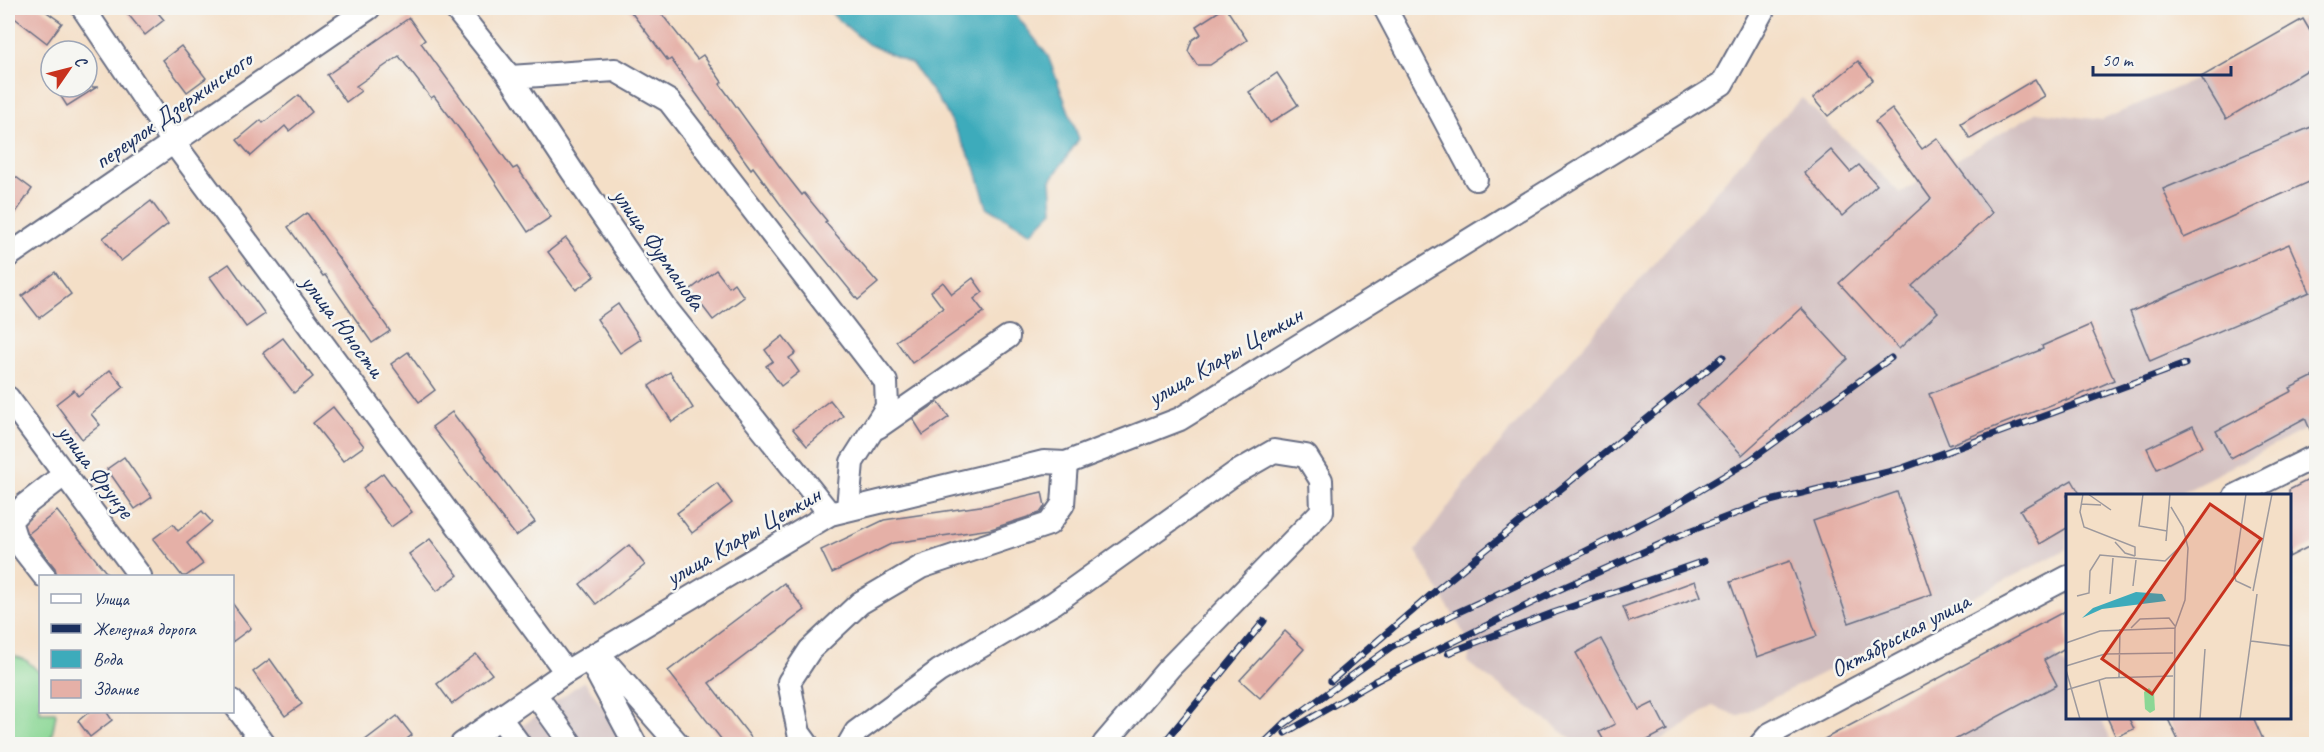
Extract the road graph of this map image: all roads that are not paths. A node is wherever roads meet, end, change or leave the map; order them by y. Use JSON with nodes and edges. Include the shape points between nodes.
{"nodes":[{"id":1,"x":83,"y":8,"type":"edge"},
{"id":2,"x":369,"y":8,"type":"edge"},
{"id":3,"x":455,"y":8,"type":"edge"},
{"id":4,"x":1385,"y":8,"type":"edge"},
{"id":5,"x":1744,"y":8,"type":"edge"},
{"id":6,"x":1763,"y":8,"type":"edge"},
{"id":7,"x":510,"y":77,"type":"junction"},
{"id":8,"x":174,"y":143,"type":"junction"},
{"id":9,"x":1476,"y":179,"type":"dead end"},
{"id":10,"x":8,"y":256,"type":"edge"},
{"id":11,"x":1008,"y":337,"type":"dead end"},
{"id":12,"x":8,"y":398,"type":"edge"},
{"id":13,"x":875,"y":429,"type":"junction"},
{"id":14,"x":2316,"y":456,"type":"edge"},
{"id":15,"x":1066,"y":463,"type":"junction"},
{"id":16,"x":65,"y":474,"type":"junction"},
{"id":17,"x":2237,"y":494,"type":"edge"},
{"id":18,"x":839,"y":511,"type":"junction"},
{"id":19,"x":43,"y":575,"type":"edge"},
{"id":20,"x":140,"y":575,"type":"edge"},
{"id":21,"x":2066,"y":578,"type":"edge"},
{"id":22,"x":593,"y":656,"type":"junction"},
{"id":23,"x":566,"y":672,"type":"junction"},
{"id":24,"x":535,"y":694,"type":"junction"},
{"id":25,"x":234,"y":704,"type":"edge"},
{"id":26,"x":500,"y":718,"type":"junction"},
{"id":27,"x":264,"y":744,"type":"edge"},
{"id":28,"x":462,"y":744,"type":"edge"},
{"id":29,"x":519,"y":744,"type":"edge"},
{"id":30,"x":571,"y":744,"type":"edge"},
{"id":31,"x":635,"y":744,"type":"edge"},
{"id":32,"x":678,"y":744,"type":"edge"},
{"id":33,"x":807,"y":744,"type":"edge"},
{"id":34,"x":849,"y":744,"type":"edge"},
{"id":35,"x":1104,"y":744,"type":"edge"},
{"id":36,"x":1761,"y":744,"type":"edge"}],
"edges":[{"from":1,"to":8,"type":"street","name":"улица Юности"},
{"from":2,"to":8,"type":"street","name":"переулок Дзержинского"},
{"from":3,"to":7,"type":"street","name":"улица Фурманова"},
{"from":4,"to":9,"type":"street"},
{"from":5,"to":6,"type":"street"},
{"from":6,"to":15,"type":"street","name":"улица Клары Цеткин","via":[[1722,84],[1180,419]]},
{"from":7,"to":13,"type":"street","via":[[615,70],[669,100],[886,382],[887,407]]},
{"from":7,"to":18,"type":"street","name":"улица Фурманова","via":[[665,307]]},
{"from":8,"to":10,"type":"street","name":"переулок Дзержинского"},
{"from":8,"to":23,"type":"street","name":"улица Юности"},
{"from":11,"to":13,"type":"street"},
{"from":12,"to":16,"type":"street","name":"улица Фрунзе"},
{"from":13,"to":18,"type":"street","via":[[852,462]]},
{"from":14,"to":17,"type":"street"},
{"from":15,"to":18,"type":"street","name":"улица Клары Цеткин","via":[[1044,462]]},
{"from":15,"to":33,"type":"street","via":[[1063,504],[1049,524],[921,567],[860,603],[810,650],[789,682],[800,733]]},
{"from":16,"to":19,"type":"street","via":[[10,521],[16,540]]},
{"from":16,"to":20,"type":"street","name":"улица Фрунзе"},
{"from":18,"to":22,"type":"street","name":"улица Клары Цеткин"},
{"from":21,"to":36,"type":"street","name":"Октябрьская улица","via":[[1770,734]]},
{"from":22,"to":23,"type":"street","name":"улица Клары Цеткин"},
{"from":22,"to":31,"type":"street"},
{"from":22,"to":32,"type":"street"},
{"from":23,"to":24,"type":"street","name":"улица Клары Цеткин"},
{"from":24,"to":26,"type":"street","name":"улица Клары Цеткин"},
{"from":24,"to":30,"type":"street"},
{"from":25,"to":27,"type":"street"},
{"from":26,"to":28,"type":"street","name":"улица Клары Цеткин"},
{"from":26,"to":29,"type":"street"},
{"from":34,"to":35,"type":"street","via":[[856,732],[939,671],[1054,603],[1234,474],[1274,451],[1306,456],[1321,480],[1322,511],[1170,667]]}]}
